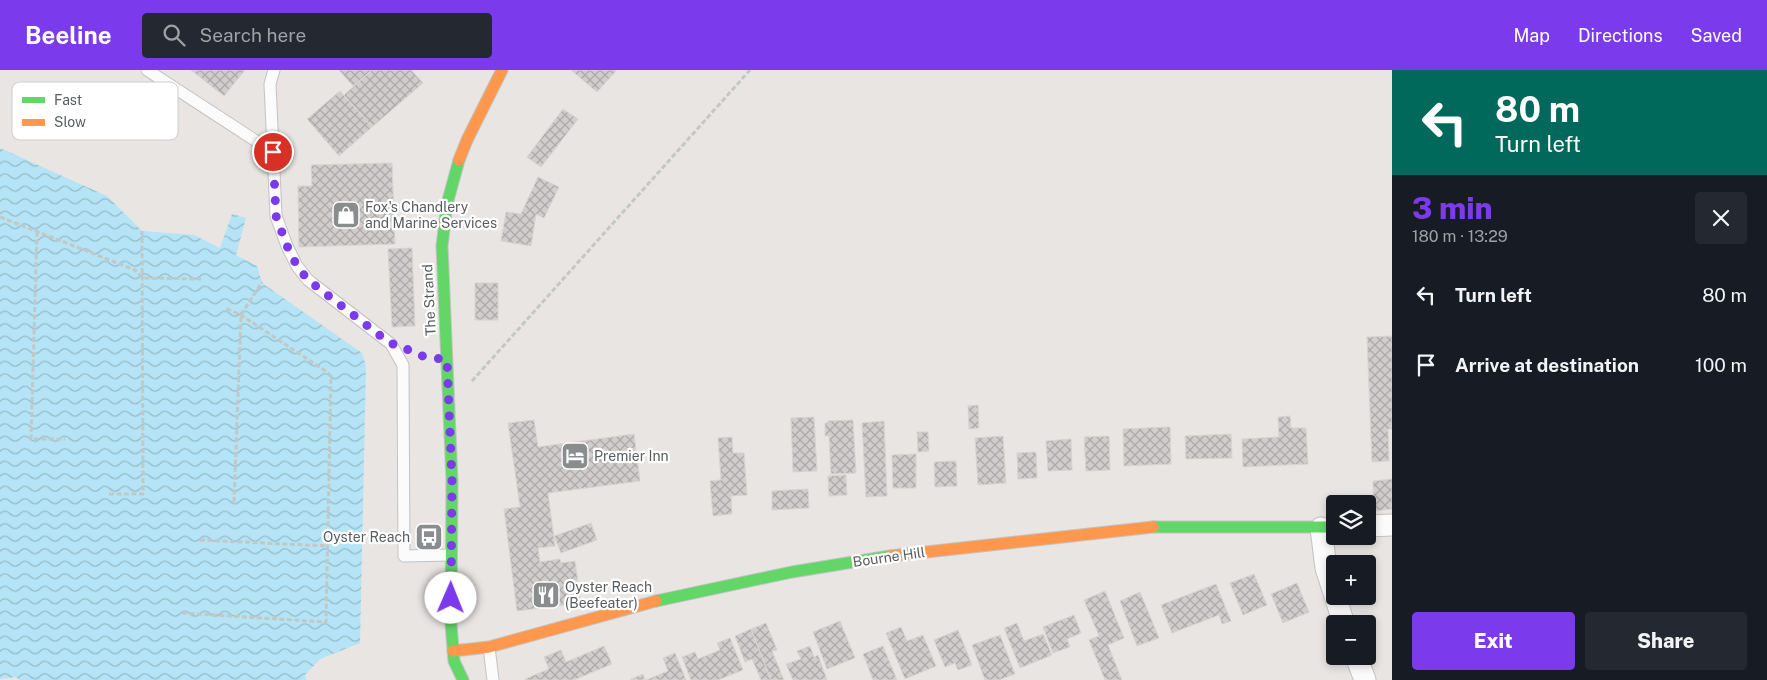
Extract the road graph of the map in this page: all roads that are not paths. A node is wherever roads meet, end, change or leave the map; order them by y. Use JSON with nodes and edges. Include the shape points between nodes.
{"nodes":[{"id":1,"x":147,"y":70,"type":"edge"},
{"id":2,"x":274,"y":70,"type":"edge"},
{"id":3,"x":502,"y":70,"type":"edge"},
{"id":4,"x":165,"y":82,"type":"edge"},
{"id":5,"x":178,"y":90,"type":"edge"},
{"id":6,"x":273,"y":152,"type":"junction"},
{"id":7,"x":1392,"y":525,"type":"edge"},
{"id":8,"x":1376,"y":526,"type":"edge"},
{"id":9,"x":1326,"y":527,"type":"edge"},
{"id":10,"x":452,"y":555,"type":"junction"},
{"id":11,"x":489,"y":647,"type":"junction"},
{"id":12,"x":453,"y":656,"type":"junction"},
{"id":13,"x":1359,"y":665,"type":"edge"},
{"id":14,"x":448,"y":674,"type":"dead end"},
{"id":15,"x":463,"y":680,"type":"edge"},
{"id":16,"x":493,"y":680,"type":"edge"},
{"id":17,"x":1365,"y":680,"type":"edge"}],
"edges":[{"from":1,"to":4,"type":"lane"},
{"from":2,"to":6,"type":"lane","via":[[270,84]]},
{"from":3,"to":10,"type":"street","name":"The Strand","via":[[467,140],[446,204],[442,246]]},
{"from":5,"to":6,"type":"lane"},
{"from":6,"to":10,"type":"lane","via":[[276,216],[297,266],[308,280],[391,344],[403,365],[404,556]]},
{"from":7,"to":8,"type":"street"},
{"from":9,"to":11,"type":"street","name":"Bourne Hill","via":[[1146,527],[879,557],[669,598]]},
{"from":10,"to":12,"type":"street","name":"The Strand"},
{"from":11,"to":12,"type":"street","name":"Bourne Hill"},
{"from":11,"to":16,"type":"lane"},
{"from":12,"to":14,"type":"street","name":"The Strand"},
{"from":12,"to":15,"type":"street","name":"The Strand"},
{"from":13,"to":17,"type":"street"}]}
